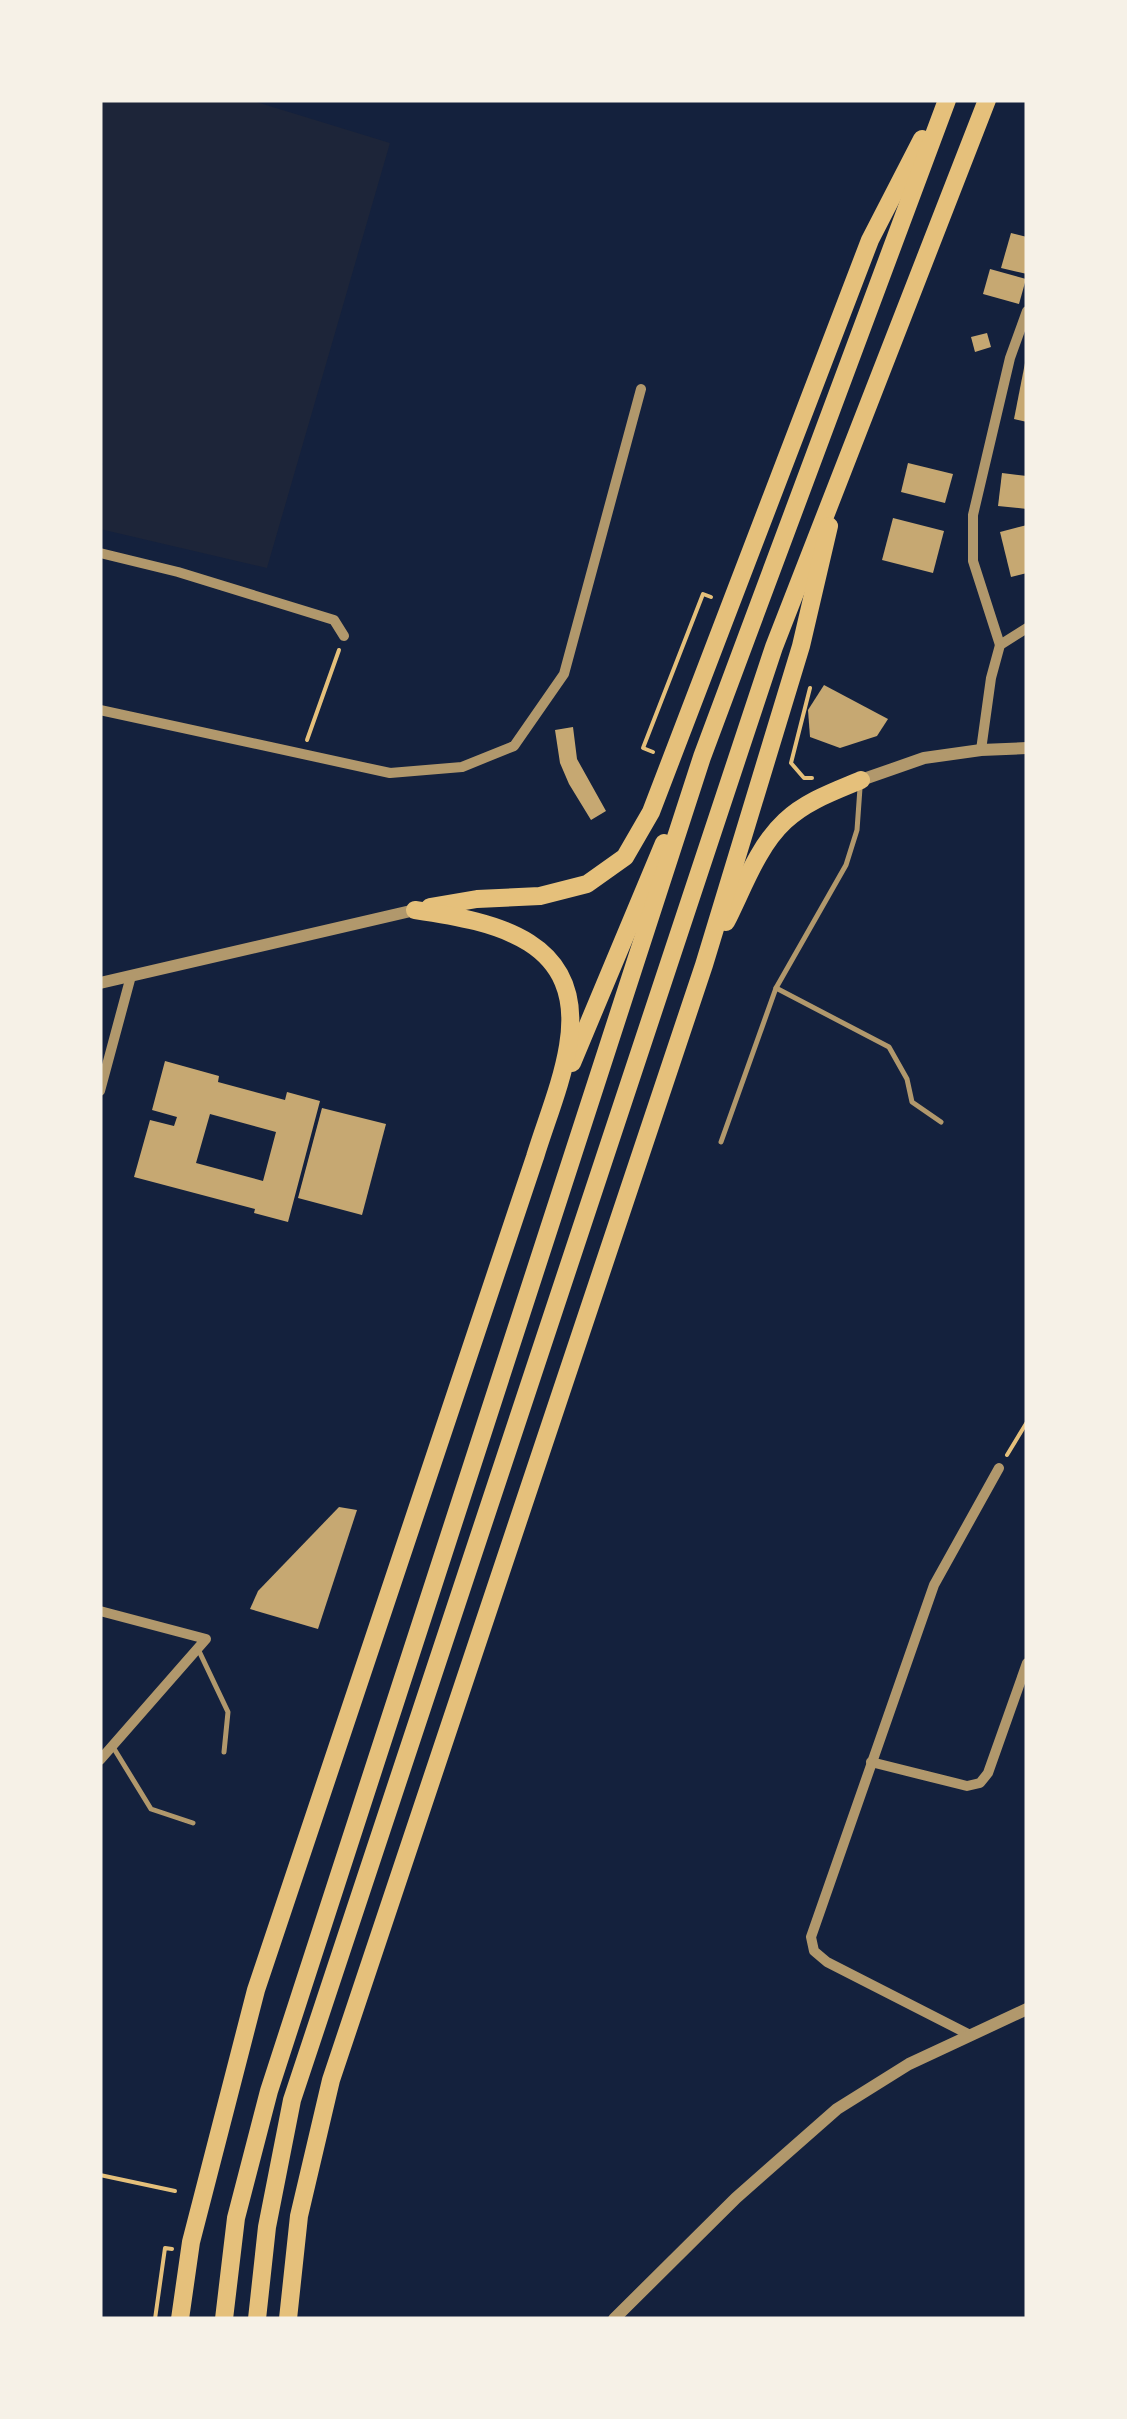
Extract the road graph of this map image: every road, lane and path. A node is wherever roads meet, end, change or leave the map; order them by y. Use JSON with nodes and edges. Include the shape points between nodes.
{"nodes":[{"id":1,"x":944,"y":100,"type":"edge"},
{"id":2,"x":987,"y":100,"type":"edge"},
{"id":3,"x":1027,"y":311,"type":"edge"},
{"id":4,"x":641,"y":390,"type":"dead end"},
{"id":5,"x":845,"y":458,"type":"junction"},
{"id":6,"x":100,"y":553,"type":"edge"},
{"id":7,"x":712,"y":598,"type":"dead end"},
{"id":8,"x":1027,"y":628,"type":"edge"},
{"id":9,"x":344,"y":636,"type":"joint"},
{"id":10,"x":1000,"y":646,"type":"junction"},
{"id":11,"x":814,"y":674,"type":"dead end"},
{"id":12,"x":100,"y":710,"type":"edge"},
{"id":13,"x":1027,"y":748,"type":"edge"},
{"id":14,"x":981,"y":750,"type":"junction"},
{"id":15,"x":654,"y":752,"type":"dead end"},
{"id":16,"x":302,"y":754,"type":"junction"},
{"id":17,"x":702,"y":757,"type":"junction"},
{"id":18,"x":814,"y":778,"type":"dead end"},
{"id":19,"x":860,"y":780,"type":"junction"},
{"id":20,"x":415,"y":910,"type":"junction"},
{"id":21,"x":704,"y":965,"type":"junction"},
{"id":22,"x":131,"y":976,"type":"junction"},
{"id":23,"x":100,"y":982,"type":"edge"},
{"id":24,"x":776,"y":988,"type":"junction"},
{"id":25,"x":100,"y":1090,"type":"edge"},
{"id":26,"x":941,"y":1122,"type":"dead end"},
{"id":27,"x":721,"y":1142,"type":"dead end"},
{"id":28,"x":535,"y":1157,"type":"junction"},
{"id":29,"x":1027,"y":1422,"type":"edge"},
{"id":30,"x":999,"y":1468,"type":"joint"},
{"id":31,"x":100,"y":1611,"type":"edge"},
{"id":32,"x":202,"y":1644,"type":"junction"},
{"id":33,"x":1027,"y":1663,"type":"edge"},
{"id":34,"x":112,"y":1746,"type":"junction"},
{"id":35,"x":224,"y":1752,"type":"dead end"},
{"id":36,"x":100,"y":1760,"type":"edge"},
{"id":37,"x":871,"y":1762,"type":"junction"},
{"id":38,"x":193,"y":1823,"type":"dead end"},
{"id":39,"x":1027,"y":2009,"type":"edge"},
{"id":40,"x":970,"y":2035,"type":"junction"},
{"id":41,"x":100,"y":2176,"type":"edge"},
{"id":42,"x":175,"y":2191,"type":"dead end"},
{"id":43,"x":165,"y":2248,"type":"dead end"},
{"id":44,"x":155,"y":2319,"type":"edge"},
{"id":45,"x":180,"y":2319,"type":"edge"},
{"id":46,"x":224,"y":2319,"type":"edge"},
{"id":47,"x":257,"y":2319,"type":"edge"},
{"id":48,"x":288,"y":2319,"type":"edge"},
{"id":49,"x":614,"y":2319,"type":"edge"}],
"edges":[{"from":1,"to":17,"type":"highway"},
{"from":1,"to":20,"type":"highway","via":[[870,240],[650,812],[625,857],[587,884],[540,896]]},
{"from":2,"to":5,"type":"highway"},
{"from":3,"to":10,"type":"street","via":[[973,514],[973,561]]},
{"from":4,"to":16,"type":"street","via":[[564,674],[514,746],[462,767],[390,773]]},
{"from":5,"to":21,"type":"highway","via":[[801,646]]},
{"from":5,"to":47,"type":"highway","via":[[774,646],[292,2100]]},
{"from":6,"to":9,"type":"street","via":[[334,620]]},
{"from":7,"to":15,"type":"path","via":[[702,594],[642,748]]},
{"from":8,"to":10,"type":"street"},
{"from":9,"to":16,"type":"path"},
{"from":10,"to":14,"type":"street"},
{"from":11,"to":18,"type":"path","via":[[791,763],[804,778]]},
{"from":12,"to":16,"type":"street"},
{"from":13,"to":14,"type":"street"},
{"from":14,"to":19,"type":"street","via":[[924,758]]},
{"from":17,"to":28,"type":"highway"},
{"from":17,"to":46,"type":"highway","via":[[269,2091],[236,2218]]},
{"from":19,"to":21,"type":"highway","via":[[784,821]]},
{"from":19,"to":24,"type":"lane","via":[[857,830],[846,865]]},
{"from":20,"to":22,"type":"street"},
{"from":20,"to":28,"type":"highway","via":[[521,935],[556,965],[569,998],[568,1045]]},
{"from":21,"to":48,"type":"highway","via":[[331,2080],[299,2216]]},
{"from":22,"to":23,"type":"street"},
{"from":22,"to":25,"type":"street"},
{"from":24,"to":26,"type":"lane","via":[[889,1047],[912,1102]]},
{"from":24,"to":27,"type":"lane"},
{"from":28,"to":45,"type":"highway","via":[[256,1990],[191,2242]]},
{"from":29,"to":30,"type":"path"},
{"from":30,"to":37,"type":"street","via":[[934,1585]]},
{"from":31,"to":32,"type":"street"},
{"from":32,"to":34,"type":"street"},
{"from":32,"to":35,"type":"lane","via":[[228,1712]]},
{"from":33,"to":37,"type":"street","via":[[980,1783],[968,1786]]},
{"from":34,"to":36,"type":"street"},
{"from":34,"to":38,"type":"lane","via":[[151,1809]]},
{"from":37,"to":40,"type":"street","via":[[811,1937],[814,1951]]},
{"from":39,"to":40,"type":"street"},
{"from":40,"to":49,"type":"street","via":[[837,2108]]},
{"from":41,"to":42,"type":"path"},
{"from":43,"to":44,"type":"path"}]}
